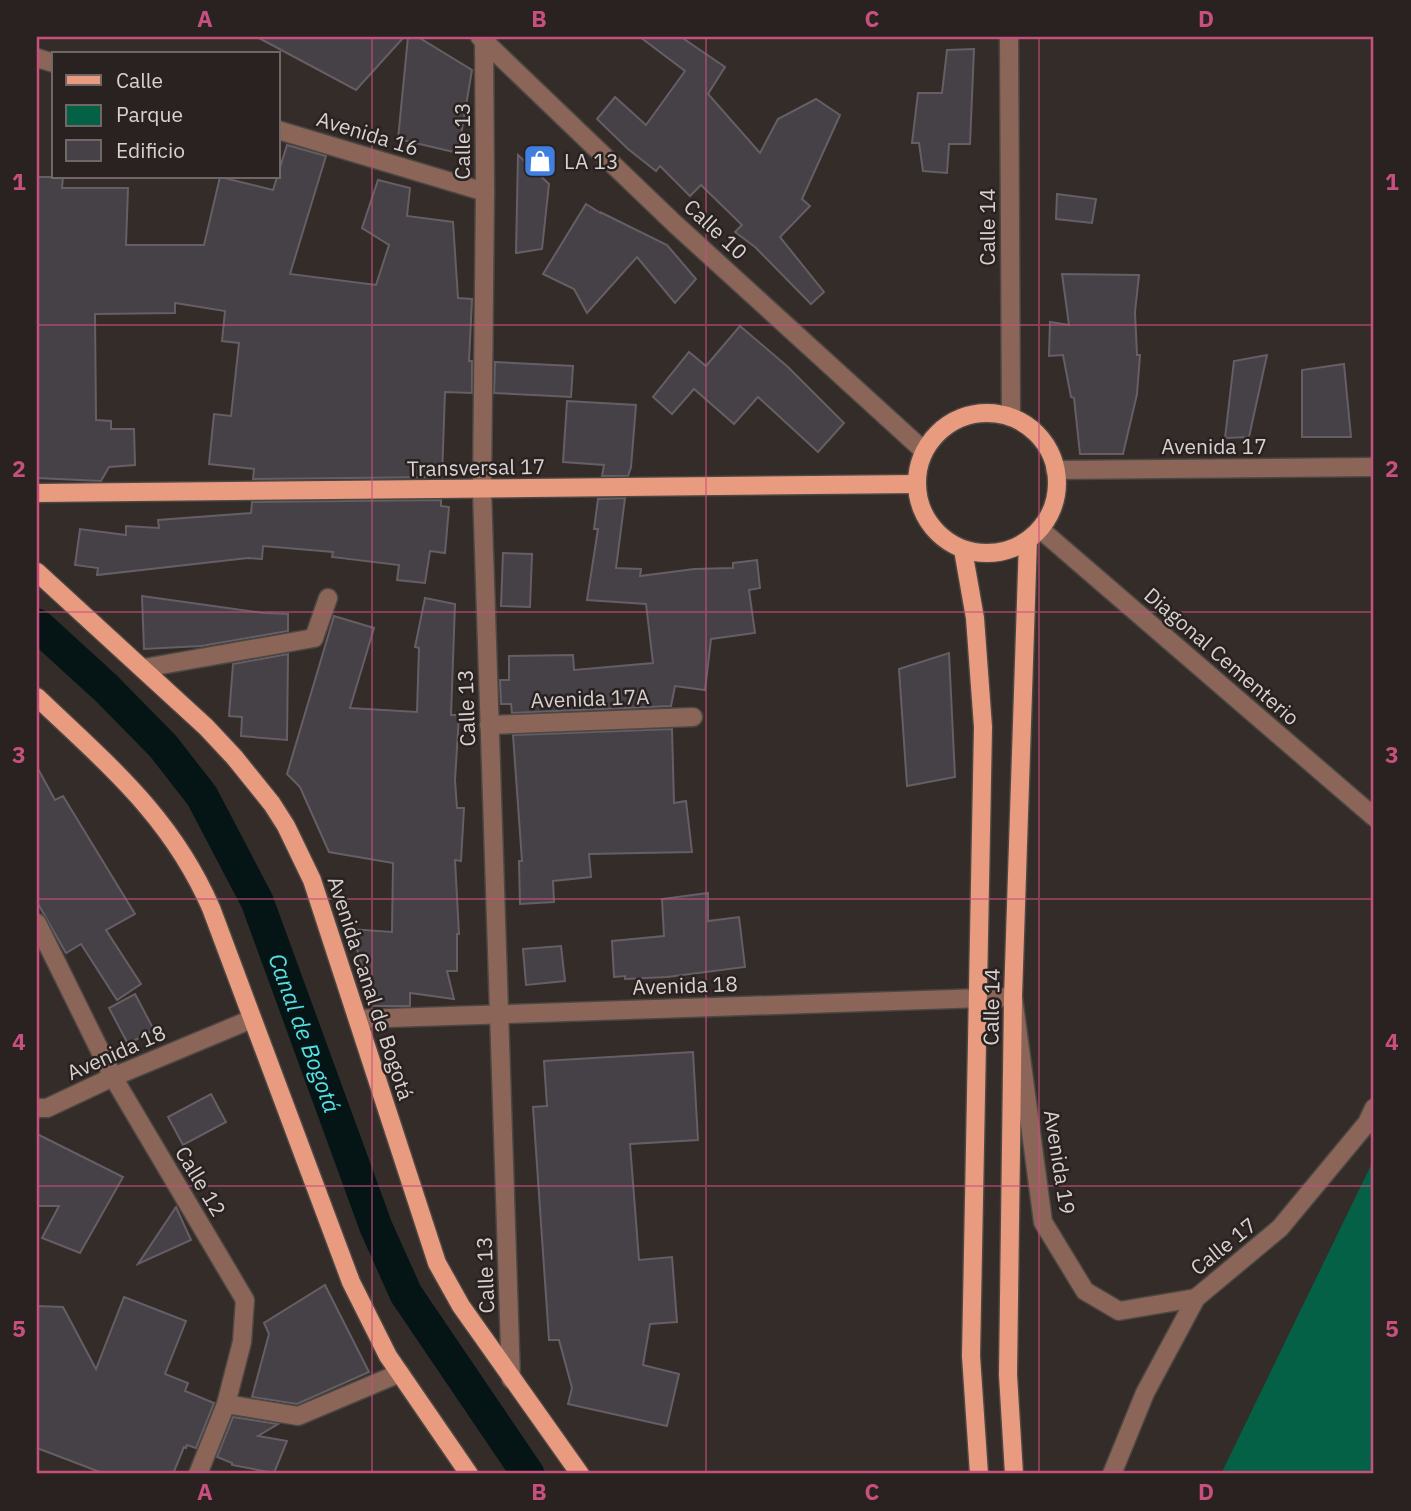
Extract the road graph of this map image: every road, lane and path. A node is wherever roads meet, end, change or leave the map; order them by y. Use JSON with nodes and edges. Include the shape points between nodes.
{"nodes":[{"id":1,"x":1009,"y":37,"type":"edge"},
{"id":2,"x":484,"y":38,"type":"edge"},
{"id":3,"x":280,"y":131,"type":"edge"},
{"id":4,"x":485,"y":192,"type":"junction"},
{"id":5,"x":1011,"y":417,"type":"junction"},
{"id":6,"x":924,"y":452,"type":"junction"},
{"id":7,"x":1374,"y":467,"type":"edge"},
{"id":8,"x":1055,"y":470,"type":"junction"},
{"id":9,"x":916,"y":484,"type":"junction"},
{"id":10,"x":482,"y":490,"type":"junction"},
{"id":11,"x":37,"y":493,"type":"edge"},
{"id":12,"x":1034,"y":534,"type":"junction"},
{"id":13,"x":963,"y":550,"type":"junction"},
{"id":14,"x":37,"y":572,"type":"edge"},
{"id":15,"x":328,"y":598,"type":"dead end"},
{"id":16,"x":144,"y":668,"type":"junction"},
{"id":17,"x":37,"y":697,"type":"edge"},
{"id":18,"x":693,"y":718,"type":"dead end"},
{"id":19,"x":489,"y":725,"type":"junction"},
{"id":20,"x":1374,"y":817,"type":"edge"},
{"id":21,"x":37,"y":923,"type":"edge"},
{"id":22,"x":1013,"y":997,"type":"junction"},
{"id":23,"x":978,"y":998,"type":"junction"},
{"id":24,"x":499,"y":1014,"type":"junction"},
{"id":25,"x":252,"y":1018,"type":"junction"},
{"id":26,"x":358,"y":1019,"type":"junction"},
{"id":27,"x":113,"y":1077,"type":"junction"},
{"id":28,"x":37,"y":1108,"type":"edge"},
{"id":29,"x":1374,"y":1108,"type":"edge"},
{"id":30,"x":1196,"y":1297,"type":"junction"},
{"id":31,"x":400,"y":1373,"type":"junction"},
{"id":32,"x":511,"y":1379,"type":"junction"},
{"id":33,"x":226,"y":1404,"type":"junction"},
{"id":34,"x":198,"y":1474,"type":"edge"},
{"id":35,"x":469,"y":1474,"type":"edge"},
{"id":36,"x":580,"y":1474,"type":"edge"},
{"id":37,"x":979,"y":1474,"type":"edge"},
{"id":38,"x":1014,"y":1474,"type":"edge"},
{"id":39,"x":1112,"y":1474,"type":"edge"}],
"edges":[{"from":1,"to":5,"type":"street","name":"Calle 14"},
{"from":2,"to":4,"type":"street","name":"Calle 13"},
{"from":2,"to":6,"type":"street","name":"Calle 10","via":[[675,223]]},
{"from":3,"to":4,"type":"street","name":"Avenida 16"},
{"from":4,"to":10,"type":"street","name":"Calle 13"},
{"from":5,"to":6,"type":"main road","via":[[985,413],[960,418],[939,432]]},
{"from":5,"to":8,"type":"main road","via":[[1040,437]]},
{"from":6,"to":9,"type":"main road"},
{"from":7,"to":8,"type":"street","name":"Avenida 17"},
{"from":8,"to":12,"type":"main road","via":[[1051,511]]},
{"from":9,"to":10,"type":"main road","name":"Transversal 17"},
{"from":9,"to":13,"type":"main road","via":[[922,512],[939,535]]},
{"from":10,"to":11,"type":"main road","name":"Transversal 17"},
{"from":10,"to":19,"type":"street","name":"Calle 13"},
{"from":12,"to":13,"type":"main road","via":[[1008,550],[985,554]]},
{"from":12,"to":20,"type":"street","name":"Diagonal Cementerio"},
{"from":12,"to":22,"type":"main road","name":"Calle 14"},
{"from":13,"to":23,"type":"main road","name":"Calle 14","via":[[975,618],[983,727]]},
{"from":14,"to":16,"type":"main road","name":"Avenida Canal de Bogotá"},
{"from":15,"to":16,"type":"street","via":[[314,638]]},
{"from":16,"to":26,"type":"main road","name":"Avenida Canal de Bogotá","via":[[235,758],[286,826],[312,880]]},
{"from":17,"to":25,"type":"main road","via":[[147,804],[187,858]]},
{"from":18,"to":19,"type":"street","name":"Avenida 17A"},
{"from":19,"to":24,"type":"street","name":"Calle 13"},
{"from":21,"to":27,"type":"street","name":"Calle 12"},
{"from":22,"to":23,"type":"street","name":"Avenida 18"},
{"from":22,"to":30,"type":"street","name":"Avenida 19","via":[[1043,1222],[1057,1245],[1086,1291],[1119,1311]]},
{"from":22,"to":38,"type":"main road","name":"Calle 14","via":[[1009,1375]]},
{"from":23,"to":24,"type":"street","name":"Avenida 18"},
{"from":23,"to":37,"type":"main road","name":"Calle 14","via":[[971,1356]]},
{"from":24,"to":26,"type":"street","name":"Avenida 18"},
{"from":24,"to":32,"type":"street","name":"Calle 13"},
{"from":25,"to":27,"type":"street","name":"Avenida 18"},
{"from":25,"to":31,"type":"main road","via":[[351,1282]]},
{"from":26,"to":32,"type":"main road","name":"Avenida Canal de Bogotá","via":[[437,1263]]},
{"from":27,"to":28,"type":"street","name":"Avenida 18","via":[[47,1108]]},
{"from":27,"to":33,"type":"street","name":"Calle 12","via":[[245,1300],[242,1342]]},
{"from":29,"to":30,"type":"street","name":"Calle 17","via":[[1367,1123],[1280,1228]]},
{"from":30,"to":39,"type":"street","name":"Calle 17","via":[[1145,1393]]},
{"from":31,"to":33,"type":"street","via":[[299,1416]]},
{"from":31,"to":35,"type":"main road"},
{"from":32,"to":36,"type":"main road","name":"Avenida Canal de Bogotá"},
{"from":33,"to":34,"type":"street","name":"Calle 12"}]}
